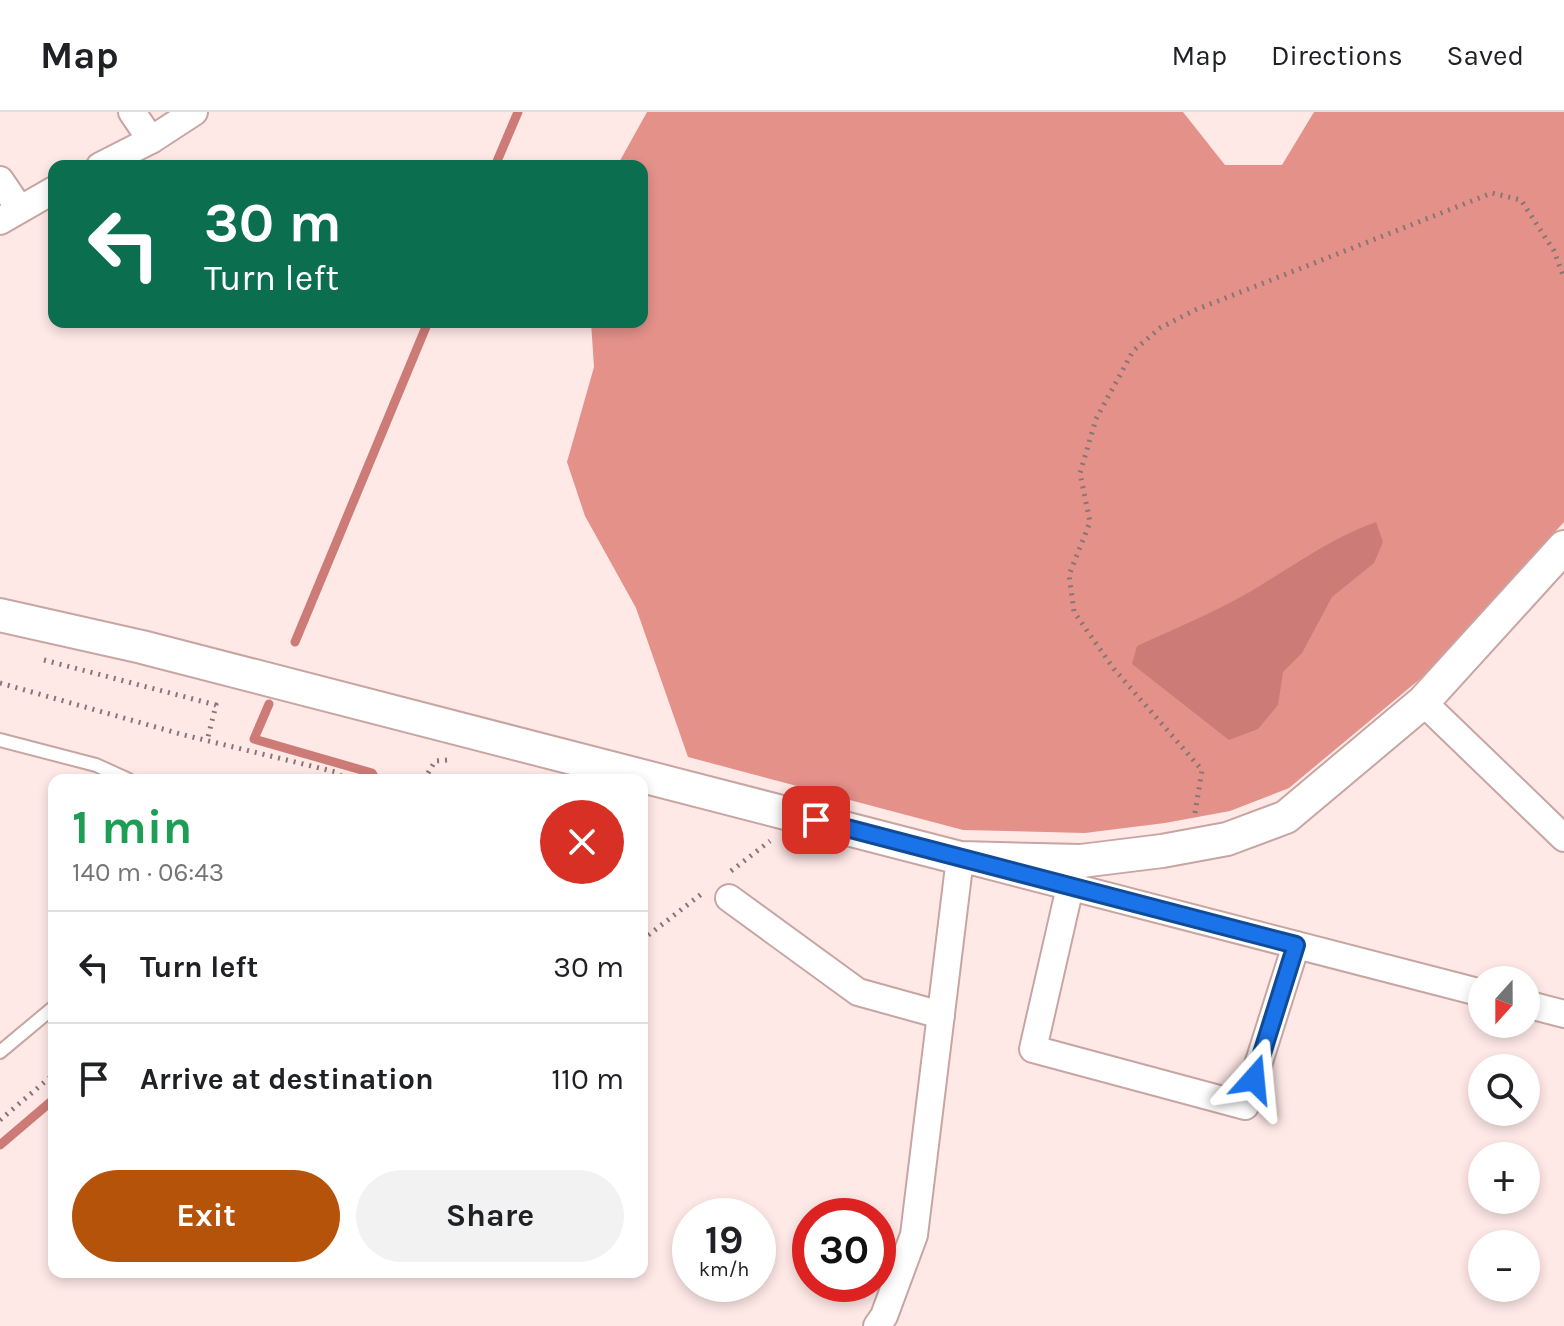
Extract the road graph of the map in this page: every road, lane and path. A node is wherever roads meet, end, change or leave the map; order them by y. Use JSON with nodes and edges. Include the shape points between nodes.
{"nodes":[{"id":1,"x":132,"y":112,"type":"edge"},
{"id":2,"x":194,"y":112,"type":"edge"},
{"id":3,"x":151,"y":140,"type":"junction"},
{"id":4,"x":112,"y":160,"type":"edge"},
{"id":5,"x":0,"y":180,"type":"edge"},
{"id":6,"x":48,"y":193,"type":"edge"},
{"id":7,"x":10,"y":215,"type":"edge"},
{"id":8,"x":1564,"y":278,"type":"edge"},
{"id":9,"x":1564,"y":547,"type":"edge"},
{"id":10,"x":0,"y":615,"type":"edge"},
{"id":11,"x":36,"y":658,"type":"dead end"},
{"id":12,"x":0,"y":683,"type":"edge"},
{"id":13,"x":1423,"y":702,"type":"junction"},
{"id":14,"x":0,"y":740,"type":"edge"},
{"id":15,"x":207,"y":741,"type":"junction"},
{"id":16,"x":116,"y":774,"type":"edge"},
{"id":17,"x":338,"y":774,"type":"edge"},
{"id":18,"x":634,"y":774,"type":"edge"},
{"id":19,"x":648,"y":778,"type":"edge"},
{"id":20,"x":1562,"y":833,"type":"edge"},
{"id":21,"x":1191,"y":846,"type":"junction"},
{"id":22,"x":960,"y":858,"type":"junction"},
{"id":23,"x":1070,"y":887,"type":"junction"},
{"id":24,"x":729,"y":898,"type":"dead end"},
{"id":25,"x":1296,"y":945,"type":"junction"},
{"id":26,"x":1468,"y":989,"type":"edge"},
{"id":27,"x":1540,"y":1008,"type":"edge"},
{"id":28,"x":48,"y":1012,"type":"edge"},
{"id":29,"x":1564,"y":1014,"type":"edge"},
{"id":30,"x":941,"y":1015,"type":"junction"},
{"id":31,"x":0,"y":1052,"type":"edge"},
{"id":32,"x":48,"y":1079,"type":"edge"},
{"id":33,"x":0,"y":1120,"type":"edge"},
{"id":34,"x":877,"y":1326,"type":"edge"}],
"edges":[{"from":1,"to":3,"type":"street"},
{"from":2,"to":3,"type":"street"},
{"from":3,"to":4,"type":"street"},
{"from":5,"to":7,"type":"street"},
{"from":6,"to":7,"type":"street"},
{"from":8,"to":21,"type":"path","via":[[1554,251],[1521,200],[1492,193],[1195,310],[1160,328],[1133,351],[1096,419],[1080,473],[1090,522],[1069,575],[1074,612],[1114,669],[1202,770]]},
{"from":9,"to":13,"type":"street"},
{"from":10,"to":18,"type":"street"},
{"from":11,"to":15,"type":"path","via":[[216,705]]},
{"from":12,"to":15,"type":"path"},
{"from":13,"to":20,"type":"street"},
{"from":13,"to":21,"type":"street","via":[[1286,817]]},
{"from":14,"to":16,"type":"lane"},
{"from":15,"to":17,"type":"path"},
{"from":19,"to":22,"type":"street"},
{"from":21,"to":22,"type":"street","via":[[1081,861]]},
{"from":22,"to":23,"type":"street"},
{"from":22,"to":30,"type":"street"},
{"from":23,"to":25,"type":"street"},
{"from":23,"to":25,"type":"street","via":[[1033,1049],[1245,1106]]},
{"from":24,"to":30,"type":"street","via":[[858,992]]},
{"from":25,"to":26,"type":"street"},
{"from":27,"to":29,"type":"street"},
{"from":28,"to":31,"type":"lane"},
{"from":30,"to":34,"type":"street","via":[[914,1235]]},
{"from":32,"to":33,"type":"path"}]}
